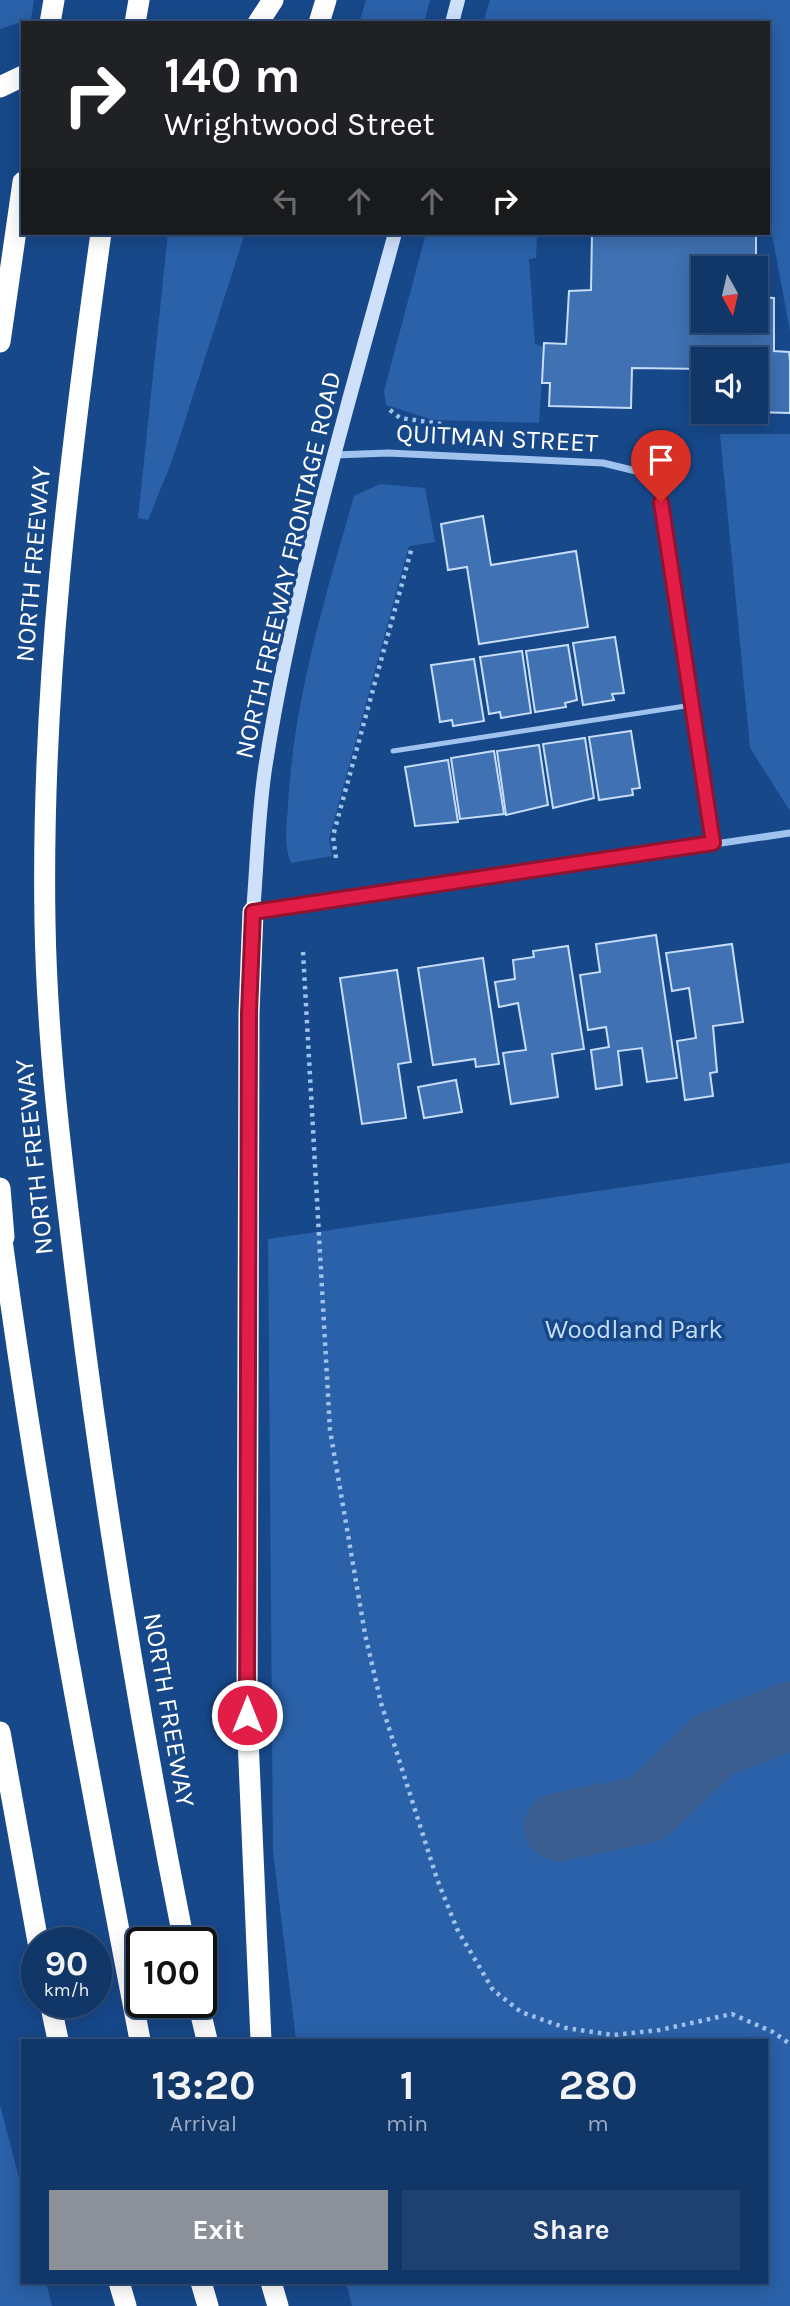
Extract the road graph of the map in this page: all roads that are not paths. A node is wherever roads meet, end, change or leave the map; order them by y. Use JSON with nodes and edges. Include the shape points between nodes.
{"nodes":[{"id":1,"x":54,"y":0,"type":"edge"},
{"id":2,"x":139,"y":0,"type":"edge"},
{"id":3,"x":273,"y":0,"type":"edge"},
{"id":4,"x":326,"y":0,"type":"edge"},
{"id":5,"x":458,"y":0,"type":"edge"},
{"id":6,"x":50,"y":21,"type":"edge"},
{"id":7,"x":135,"y":21,"type":"edge"},
{"id":8,"x":259,"y":21,"type":"edge"},
{"id":9,"x":320,"y":21,"type":"edge"},
{"id":10,"x":453,"y":21,"type":"edge"},
{"id":11,"x":21,"y":77,"type":"edge"},
{"id":12,"x":0,"y":87,"type":"edge"},
{"id":13,"x":21,"y":192,"type":"edge"},
{"id":14,"x":101,"y":235,"type":"edge"},
{"id":15,"x":394,"y":235,"type":"edge"},
{"id":16,"x":0,"y":342,"type":"edge"},
{"id":17,"x":334,"y":456,"type":"junction"},
{"id":18,"x":692,"y":705,"type":"junction"},
{"id":19,"x":393,"y":751,"type":"dead end"},
{"id":20,"x":790,"y":833,"type":"edge"},
{"id":21,"x":713,"y":843,"type":"junction"},
{"id":22,"x":253,"y":912,"type":"junction"},
{"id":23,"x":0,"y":1188,"type":"edge"},
{"id":24,"x":0,"y":1225,"type":"edge"},
{"id":25,"x":10,"y":1299,"type":"junction"},
{"id":26,"x":0,"y":1732,"type":"edge"},
{"id":27,"x":35,"y":1927,"type":"edge"},
{"id":28,"x":181,"y":1927,"type":"edge"},
{"id":29,"x":53,"y":2018,"type":"edge"},
{"id":30,"x":202,"y":2018,"type":"edge"},
{"id":31,"x":58,"y":2039,"type":"edge"},
{"id":32,"x":140,"y":2039,"type":"edge"},
{"id":33,"x":207,"y":2039,"type":"edge"},
{"id":34,"x":261,"y":2039,"type":"edge"},
{"id":35,"x":120,"y":2284,"type":"edge"},
{"id":36,"x":202,"y":2284,"type":"edge"},
{"id":37,"x":272,"y":2284,"type":"edge"},
{"id":38,"x":126,"y":2306,"type":"edge"},
{"id":39,"x":208,"y":2306,"type":"edge"},
{"id":40,"x":278,"y":2306,"type":"edge"}],
"edges":[{"from":1,"to":6,"type":"highway"},
{"from":2,"to":7,"type":"highway"},
{"from":3,"to":8,"type":"highway"},
{"from":4,"to":9,"type":"highway"},
{"from":5,"to":10,"type":"main road"},
{"from":11,"to":12,"type":"highway"},
{"from":13,"to":16,"type":"highway"},
{"from":14,"to":28,"type":"highway","name":"NORTH FREEWAY","via":[[64,509],[49,703],[45,841],[48,1024],[95,1428],[145,1746]]},
{"from":15,"to":17,"type":"main road","name":"NORTH FREEWAY FRONTAGE ROAD"},
{"from":17,"to":18,"type":"street","name":"QUITMAN STREET","via":[[388,453],[603,463],[657,476]]},
{"from":17,"to":22,"type":"main road","name":"NORTH FREEWAY FRONTAGE ROAD","via":[[265,771]]},
{"from":18,"to":19,"type":"lane"},
{"from":18,"to":21,"type":"street"},
{"from":20,"to":21,"type":"street"},
{"from":21,"to":22,"type":"street"},
{"from":22,"to":34,"type":"highway","via":[[247,1715]]},
{"from":23,"to":25,"type":"highway"},
{"from":24,"to":25,"type":"highway"},
{"from":25,"to":32,"type":"highway","via":[[85,1754]]},
{"from":26,"to":27,"type":"highway"},
{"from":29,"to":31,"type":"highway"},
{"from":30,"to":33,"type":"highway"},
{"from":35,"to":38,"type":"highway"},
{"from":36,"to":39,"type":"highway"},
{"from":37,"to":40,"type":"highway"}]}
